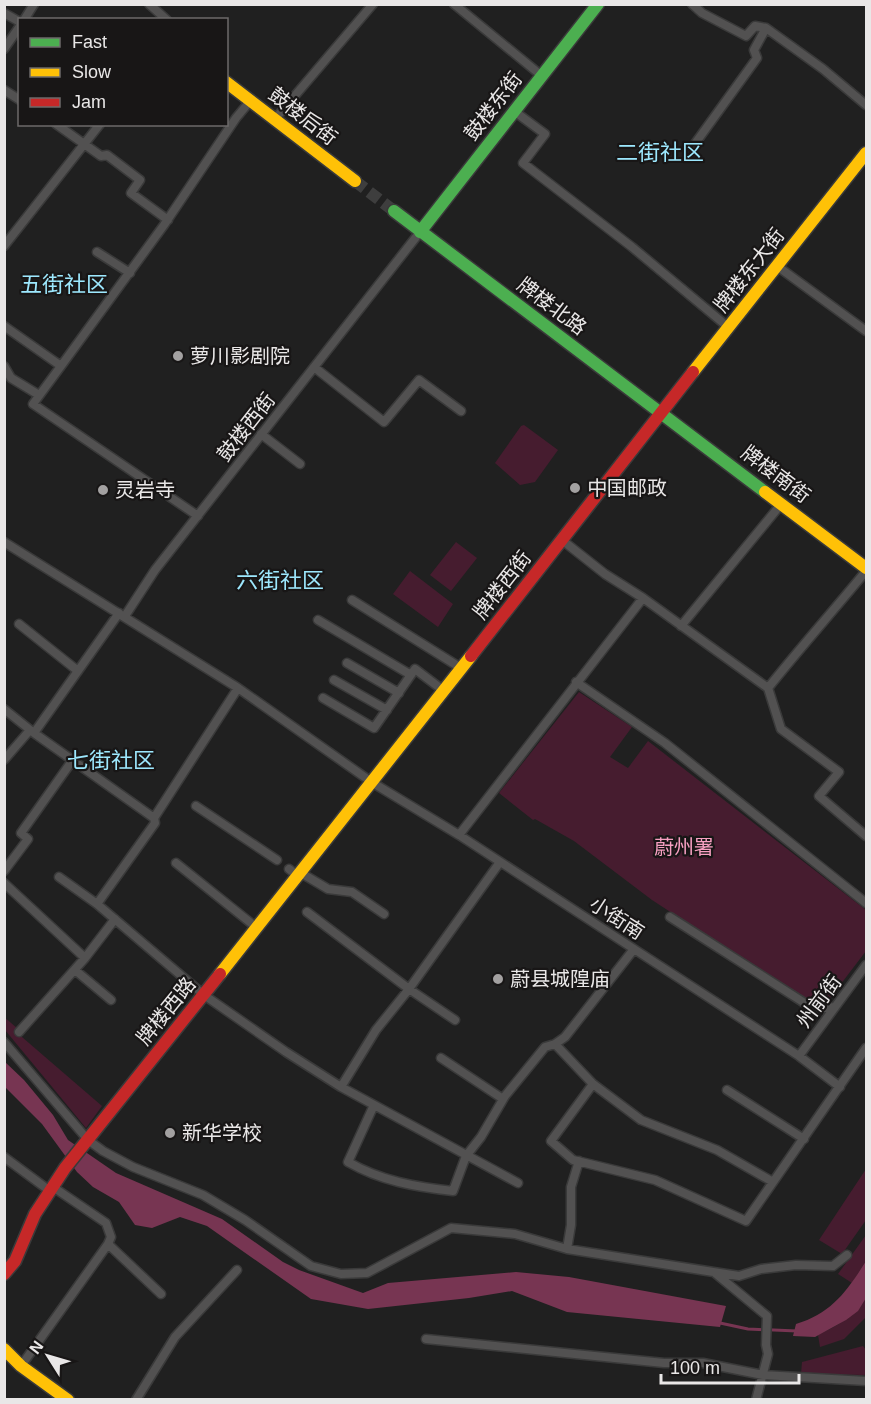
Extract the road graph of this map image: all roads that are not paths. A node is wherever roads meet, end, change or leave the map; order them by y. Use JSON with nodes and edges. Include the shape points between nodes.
{"nodes":[{"id":1,"x":34,"y":4,"type":"edge"},
{"id":2,"x":149,"y":4,"type":"edge"},
{"id":3,"x":373,"y":4,"type":"edge"},
{"id":4,"x":454,"y":4,"type":"edge"},
{"id":5,"x":598,"y":4,"type":"edge"},
{"id":6,"x":692,"y":4,"type":"edge"},
{"id":7,"x":4,"y":13,"type":"edge"},
{"id":8,"x":25,"y":18,"type":"edge"},
{"id":9,"x":165,"y":18,"type":"edge"},
{"id":10,"x":18,"y":21,"type":"edge"},
{"id":11,"x":766,"y":28,"type":"junction"},
{"id":12,"x":18,"y":29,"type":"edge"},
{"id":13,"x":4,"y":49,"type":"edge"},
{"id":14,"x":542,"y":76,"type":"junction"},
{"id":15,"x":228,"y":83,"type":"edge"},
{"id":16,"x":4,"y":90,"type":"edge"},
{"id":17,"x":18,"y":99,"type":"edge"},
{"id":18,"x":251,"y":100,"type":"junction"},
{"id":19,"x":867,"y":105,"type":"edge"},
{"id":20,"x":514,"y":111,"type":"junction"},
{"id":21,"x":275,"y":119,"type":"junction"},
{"id":22,"x":59,"y":126,"type":"edge"},
{"id":23,"x":98,"y":126,"type":"edge"},
{"id":24,"x":85,"y":144,"type":"junction"},
{"id":25,"x":694,"y":145,"type":"dead end"},
{"id":26,"x":867,"y":153,"type":"edge"},
{"id":27,"x":355,"y":181,"type":"tunnel mouth"},
{"id":28,"x":394,"y":211,"type":"tunnel mouth"},
{"id":29,"x":168,"y":220,"type":"junction"},
{"id":30,"x":420,"y":232,"type":"junction"},
{"id":31,"x":4,"y":246,"type":"edge"},
{"id":32,"x":97,"y":252,"type":"dead end"},
{"id":33,"x":777,"y":266,"type":"junction"},
{"id":34,"x":130,"y":273,"type":"junction"},
{"id":35,"x":4,"y":326,"type":"edge"},
{"id":36,"x":728,"y":327,"type":"junction"},
{"id":37,"x":867,"y":331,"type":"edge"},
{"id":38,"x":4,"y":366,"type":"edge"},
{"id":39,"x":61,"y":366,"type":"junction"},
{"id":40,"x":314,"y":367,"type":"junction"},
{"id":41,"x":39,"y":395,"type":"junction"},
{"id":42,"x":461,"y":411,"type":"dead end"},
{"id":43,"x":661,"y":412,"type":"junction"},
{"id":44,"x":261,"y":434,"type":"junction"},
{"id":45,"x":300,"y":464,"type":"dead end"},
{"id":46,"x":782,"y":504,"type":"junction"},
{"id":47,"x":198,"y":516,"type":"junction"},
{"id":48,"x":561,"y":540,"type":"junction"},
{"id":49,"x":4,"y":542,"type":"edge"},
{"id":50,"x":867,"y":570,"type":"edge"},
{"id":51,"x":643,"y":598,"type":"junction"},
{"id":52,"x":352,"y":600,"type":"dead end"},
{"id":53,"x":122,"y":615,"type":"junction"},
{"id":54,"x":318,"y":620,"type":"dead end"},
{"id":55,"x":19,"y":624,"type":"dead end"},
{"id":56,"x":681,"y":626,"type":"junction"},
{"id":57,"x":347,"y":663,"type":"dead end"},
{"id":58,"x":461,"y":668,"type":"junction"},
{"id":59,"x":78,"y":671,"type":"junction"},
{"id":60,"x":411,"y":675,"type":"junction"},
{"id":61,"x":334,"y":680,"type":"dead end"},
{"id":62,"x":576,"y":682,"type":"junction"},
{"id":63,"x":238,"y":688,"type":"junction"},
{"id":64,"x":768,"y":688,"type":"junction"},
{"id":65,"x":444,"y":691,"type":"junction"},
{"id":66,"x":399,"y":693,"type":"junction"},
{"id":67,"x":323,"y":698,"type":"dead end"},
{"id":68,"x":4,"y":709,"type":"edge"},
{"id":69,"x":387,"y":710,"type":"junction"},
{"id":70,"x":32,"y":732,"type":"junction"},
{"id":71,"x":4,"y":760,"type":"edge"},
{"id":72,"x":72,"y":761,"type":"junction"},
{"id":73,"x":373,"y":783,"type":"junction"},
{"id":74,"x":196,"y":806,"type":"dead end"},
{"id":75,"x":154,"y":818,"type":"junction"},
{"id":76,"x":459,"y":835,"type":"junction"},
{"id":77,"x":867,"y":836,"type":"edge"},
{"id":78,"x":277,"y":860,"type":"dead end"},
{"id":79,"x":500,"y":862,"type":"junction"},
{"id":80,"x":176,"y":863,"type":"dead end"},
{"id":81,"x":4,"y":871,"type":"edge"},
{"id":82,"x":296,"y":873,"type":"junction"},
{"id":83,"x":60,"y":877,"type":"dead end"},
{"id":84,"x":4,"y":883,"type":"edge"},
{"id":85,"x":867,"y":903,"type":"edge"},
{"id":86,"x":97,"y":904,"type":"junction"},
{"id":87,"x":307,"y":912,"type":"dead end"},
{"id":88,"x":384,"y":914,"type":"dead end"},
{"id":89,"x":670,"y":917,"type":"dead end"},
{"id":90,"x":115,"y":919,"type":"junction"},
{"id":91,"x":257,"y":928,"type":"junction"},
{"id":92,"x":634,"y":949,"type":"junction"},
{"id":93,"x":86,"y":958,"type":"junction"},
{"id":94,"x":867,"y":965,"type":"edge"},
{"id":95,"x":75,"y":970,"type":"junction"},
{"id":96,"x":409,"y":989,"type":"junction"},
{"id":97,"x":204,"y":995,"type":"junction"},
{"id":98,"x":111,"y":1000,"type":"dead end"},
{"id":99,"x":835,"y":1007,"type":"junction"},
{"id":100,"x":455,"y":1020,"type":"dead end"},
{"id":101,"x":18,"y":1032,"type":"dead end"},
{"id":102,"x":4,"y":1042,"type":"edge"},
{"id":103,"x":555,"y":1044,"type":"junction"},
{"id":104,"x":867,"y":1048,"type":"edge"},
{"id":105,"x":799,"y":1056,"type":"junction"},
{"id":106,"x":441,"y":1058,"type":"dead end"},
{"id":107,"x":593,"y":1084,"type":"junction"},
{"id":108,"x":341,"y":1087,"type":"junction"},
{"id":109,"x":840,"y":1087,"type":"junction"},
{"id":110,"x":728,"y":1090,"type":"dead end"},
{"id":111,"x":503,"y":1099,"type":"junction"},
{"id":112,"x":374,"y":1105,"type":"junction"},
{"id":113,"x":804,"y":1138,"type":"junction"},
{"id":114,"x":87,"y":1141,"type":"junction"},
{"id":115,"x":466,"y":1156,"type":"junction"},
{"id":116,"x":4,"y":1157,"type":"edge"},
{"id":117,"x":579,"y":1161,"type":"junction"},
{"id":118,"x":773,"y":1182,"type":"junction"},
{"id":119,"x":519,"y":1183,"type":"dead end"},
{"id":120,"x":51,"y":1189,"type":"junction"},
{"id":121,"x":108,"y":1244,"type":"junction"},
{"id":122,"x":567,"y":1249,"type":"junction"},
{"id":123,"x":848,"y":1255,"type":"dead end"},
{"id":124,"x":237,"y":1270,"type":"dead end"},
{"id":125,"x":715,"y":1272,"type":"junction"},
{"id":126,"x":4,"y":1274,"type":"edge"},
{"id":127,"x":161,"y":1294,"type":"dead end"},
{"id":128,"x":426,"y":1339,"type":"dead end"},
{"id":129,"x":4,"y":1349,"type":"edge"},
{"id":130,"x":21,"y":1366,"type":"junction"},
{"id":131,"x":763,"y":1376,"type":"junction"},
{"id":132,"x":867,"y":1381,"type":"edge"},
{"id":133,"x":68,"y":1400,"type":"edge"},
{"id":134,"x":136,"y":1400,"type":"edge"},
{"id":135,"x":756,"y":1400,"type":"edge"}],
"edges":[{"from":1,"to":8,"type":"street"},
{"from":2,"to":9,"type":"street"},
{"from":3,"to":21,"type":"street"},
{"from":4,"to":14,"type":"street"},
{"from":5,"to":14,"type":"main road","name":"鼓楼东街"},
{"from":6,"to":11,"type":"street","via":[[746,36],[755,26]]},
{"from":7,"to":10,"type":"street"},
{"from":11,"to":19,"type":"street"},
{"from":11,"to":25,"type":"street","via":[[754,50],[757,58]]},
{"from":12,"to":13,"type":"street"},
{"from":14,"to":20,"type":"main road","name":"鼓楼东街"},
{"from":15,"to":18,"type":"main road","name":"鼓楼后街"},
{"from":16,"to":17,"type":"street"},
{"from":18,"to":21,"type":"main road","name":"鼓楼后街"},
{"from":18,"to":29,"type":"street"},
{"from":20,"to":30,"type":"main road","name":"鼓楼东街"},
{"from":20,"to":36,"type":"street","via":[[545,134],[523,163]]},
{"from":21,"to":27,"type":"main road","name":"鼓楼后街"},
{"from":22,"to":24,"type":"street"},
{"from":23,"to":24,"type":"street"},
{"from":24,"to":29,"type":"street","via":[[140,180],[130,193]]},
{"from":24,"to":31,"type":"street"},
{"from":26,"to":33,"type":"main road","name":"牌楼东大街"},
{"from":28,"to":30,"type":"main road"},
{"from":29,"to":34,"type":"street"},
{"from":30,"to":40,"type":"street","name":"鼓楼西街"},
{"from":30,"to":43,"type":"main road","name":"牌楼北路"},
{"from":32,"to":34,"type":"street"},
{"from":33,"to":36,"type":"main road","name":"牌楼东大街"},
{"from":33,"to":37,"type":"street"},
{"from":34,"to":39,"type":"street"},
{"from":35,"to":39,"type":"street"},
{"from":36,"to":43,"type":"main road","name":"牌楼东大街"},
{"from":38,"to":41,"type":"street","via":[[11,378]]},
{"from":39,"to":41,"type":"street"},
{"from":40,"to":42,"type":"street","via":[[384,422],[419,380]]},
{"from":40,"to":44,"type":"street","name":"鼓楼西街"},
{"from":41,"to":47,"type":"street","via":[[33,404]]},
{"from":43,"to":46,"type":"main road","name":"牌楼南街"},
{"from":43,"to":48,"type":"main road","name":"牌楼西街"},
{"from":44,"to":45,"type":"street"},
{"from":44,"to":47,"type":"street","name":"鼓楼西街"},
{"from":46,"to":50,"type":"main road","name":"牌楼南街"},
{"from":46,"to":56,"type":"street"},
{"from":47,"to":53,"type":"street","name":"鼓楼西街"},
{"from":48,"to":51,"type":"street"},
{"from":48,"to":58,"type":"main road","name":"牌楼西街"},
{"from":49,"to":53,"type":"street","name":"小街南"},
{"from":50,"to":64,"type":"street"},
{"from":51,"to":56,"type":"street"},
{"from":51,"to":62,"type":"street"},
{"from":52,"to":58,"type":"street"},
{"from":53,"to":59,"type":"street","name":"鼓楼西街"},
{"from":53,"to":63,"type":"street","name":"小街南"},
{"from":54,"to":60,"type":"street"},
{"from":55,"to":59,"type":"street"},
{"from":56,"to":64,"type":"street"},
{"from":57,"to":66,"type":"street"},
{"from":58,"to":65,"type":"main road","name":"牌楼西街"},
{"from":59,"to":70,"type":"street","name":"鼓楼西街"},
{"from":60,"to":65,"type":"street","via":[[415,669]]},
{"from":60,"to":66,"type":"street"},
{"from":61,"to":69,"type":"street"},
{"from":62,"to":76,"type":"street"},
{"from":62,"to":85,"type":"street","via":[[664,743]]},
{"from":63,"to":73,"type":"street","name":"小街南"},
{"from":63,"to":75,"type":"street"},
{"from":64,"to":77,"type":"street","via":[[781,729],[838,772],[819,796]]},
{"from":65,"to":73,"type":"main road","name":"牌楼西街"},
{"from":66,"to":69,"type":"street"},
{"from":67,"to":69,"type":"street","via":[[374,728]]},
{"from":68,"to":70,"type":"street"},
{"from":70,"to":71,"type":"street","name":"鼓楼西街"},
{"from":70,"to":72,"type":"street"},
{"from":72,"to":75,"type":"street"},
{"from":72,"to":81,"type":"street","via":[[21,833],[28,838]]},
{"from":73,"to":76,"type":"street","name":"小街南"},
{"from":73,"to":82,"type":"main road","name":"牌楼西路"},
{"from":74,"to":78,"type":"street"},
{"from":75,"to":86,"type":"street","via":[[155,823]]},
{"from":76,"to":79,"type":"street","name":"小街南"},
{"from":79,"to":92,"type":"street","name":"小街南"},
{"from":79,"to":96,"type":"street"},
{"from":80,"to":91,"type":"street"},
{"from":82,"to":88,"type":"street","via":[[328,889],[352,892]]},
{"from":82,"to":91,"type":"main road","name":"牌楼西路"},
{"from":83,"to":86,"type":"street"},
{"from":84,"to":93,"type":"street"},
{"from":86,"to":90,"type":"street"},
{"from":87,"to":96,"type":"street"},
{"from":89,"to":99,"type":"street","via":[[814,1009]]},
{"from":90,"to":93,"type":"street"},
{"from":90,"to":97,"type":"street"},
{"from":91,"to":97,"type":"main road","name":"牌楼西路"},
{"from":92,"to":103,"type":"street","via":[[566,1037]]},
{"from":92,"to":105,"type":"street","name":"小街南"},
{"from":93,"to":95,"type":"street"},
{"from":94,"to":99,"type":"street","name":"州前街"},
{"from":95,"to":98,"type":"street"},
{"from":95,"to":101,"type":"street"},
{"from":96,"to":100,"type":"street"},
{"from":96,"to":108,"type":"street","via":[[376,1030]]},
{"from":97,"to":108,"type":"street"},
{"from":97,"to":114,"type":"main road","name":"牌楼西路"},
{"from":99,"to":105,"type":"street","name":"州前街"},
{"from":102,"to":114,"type":"street"},
{"from":103,"to":107,"type":"street"},
{"from":103,"to":111,"type":"street","via":[[545,1047]]},
{"from":104,"to":109,"type":"street"},
{"from":105,"to":109,"type":"street","name":"小街南"},
{"from":106,"to":111,"type":"street"},
{"from":107,"to":117,"type":"street","via":[[551,1141]]},
{"from":107,"to":118,"type":"street","via":[[641,1120],[717,1150]]},
{"from":108,"to":112,"type":"street"},
{"from":109,"to":113,"type":"street"},
{"from":110,"to":113,"type":"street"},
{"from":111,"to":115,"type":"street"},
{"from":112,"to":115,"type":"street"},
{"from":112,"to":115,"type":"street","via":[[348,1162],[355,1166],[412,1186],[453,1191]]},
{"from":113,"to":118,"type":"street"},
{"from":114,"to":120,"type":"main road","name":"牌楼西路"},
{"from":114,"to":122,"type":"street","via":[[133,1167],[203,1195],[311,1266],[341,1274],[368,1273],[451,1228],[515,1234]]},
{"from":115,"to":119,"type":"street"},
{"from":116,"to":120,"type":"street"},
{"from":117,"to":118,"type":"street","via":[[655,1180],[746,1221]]},
{"from":117,"to":122,"type":"street","via":[[571,1187]]},
{"from":120,"to":121,"type":"street","via":[[106,1223],[111,1237]]},
{"from":120,"to":126,"type":"main road","name":"牌楼西路","via":[[34,1214],[15,1261]]},
{"from":121,"to":127,"type":"street"},
{"from":121,"to":130,"type":"street"},
{"from":122,"to":125,"type":"street"},
{"from":123,"to":125,"type":"street","via":[[833,1266],[796,1265],[739,1276]]},
{"from":124,"to":134,"type":"street","via":[[175,1337]]},
{"from":125,"to":131,"type":"street","via":[[767,1316],[768,1354]]},
{"from":128,"to":131,"type":"street","via":[[664,1363],[703,1363]]},
{"from":129,"to":130,"type":"main road"},
{"from":130,"to":133,"type":"main road"},
{"from":131,"to":132,"type":"street"},
{"from":131,"to":135,"type":"street"}]}
